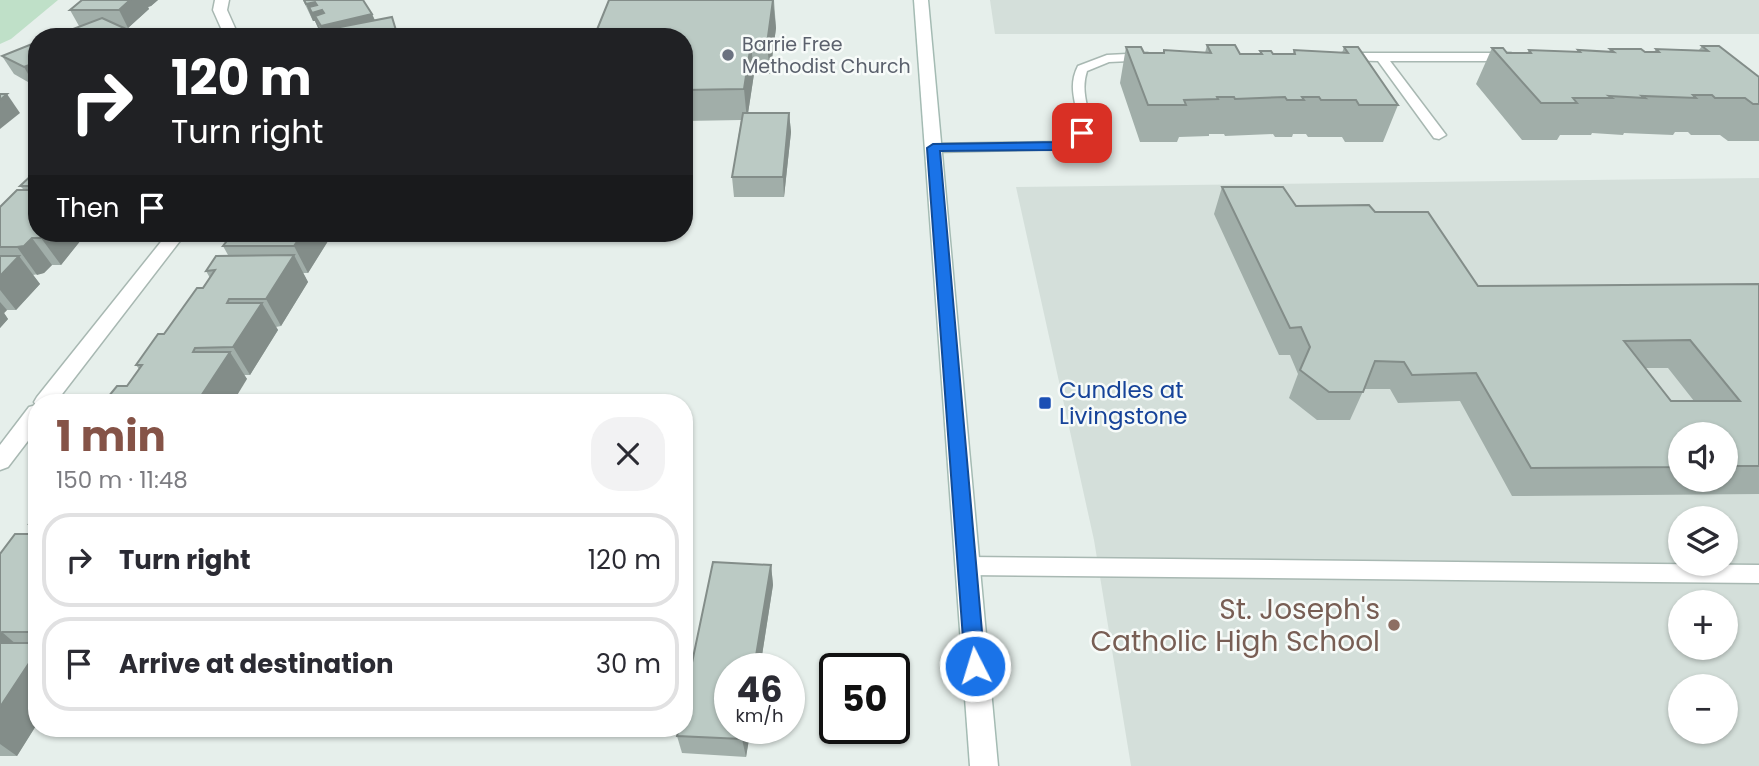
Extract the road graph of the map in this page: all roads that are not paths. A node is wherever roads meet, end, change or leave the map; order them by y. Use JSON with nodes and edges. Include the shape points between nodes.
{"nodes":[{"id":1,"x":222,"y":0,"type":"edge"},
{"id":2,"x":921,"y":0,"type":"edge"},
{"id":3,"x":228,"y":28,"type":"edge"},
{"id":4,"x":1166,"y":57,"type":"edge"},
{"id":5,"x":1328,"y":57,"type":"edge"},
{"id":6,"x":1528,"y":57,"type":"edge"},
{"id":7,"x":1382,"y":58,"type":"junction"},
{"id":8,"x":1439,"y":135,"type":"dead end"},
{"id":9,"x":933,"y":148,"type":"junction"},
{"id":10,"x":170,"y":242,"type":"edge"},
{"id":11,"x":51,"y":394,"type":"edge"},
{"id":12,"x":28,"y":425,"type":"edge"},
{"id":13,"x":0,"y":461,"type":"edge"},
{"id":14,"x":967,"y":566,"type":"junction"},
{"id":15,"x":1759,"y":574,"type":"edge"},
{"id":16,"x":984,"y":766,"type":"edge"}],
"edges":[{"from":1,"to":3,"type":"main road","via":[[220,10]]},
{"from":2,"to":9,"type":"main road"},
{"from":4,"to":9,"type":"lane","via":[[1107,59],[1082,69],[1077,88],[1086,123],[1073,141],[1057,146]]},
{"from":5,"to":7,"type":"lane"},
{"from":6,"to":7,"type":"lane"},
{"from":7,"to":8,"type":"lane"},
{"from":9,"to":14,"type":"main road"},
{"from":10,"to":11,"type":"main road"},
{"from":12,"to":13,"type":"main road"},
{"from":14,"to":15,"type":"lane"},
{"from":14,"to":16,"type":"main road"}]}
